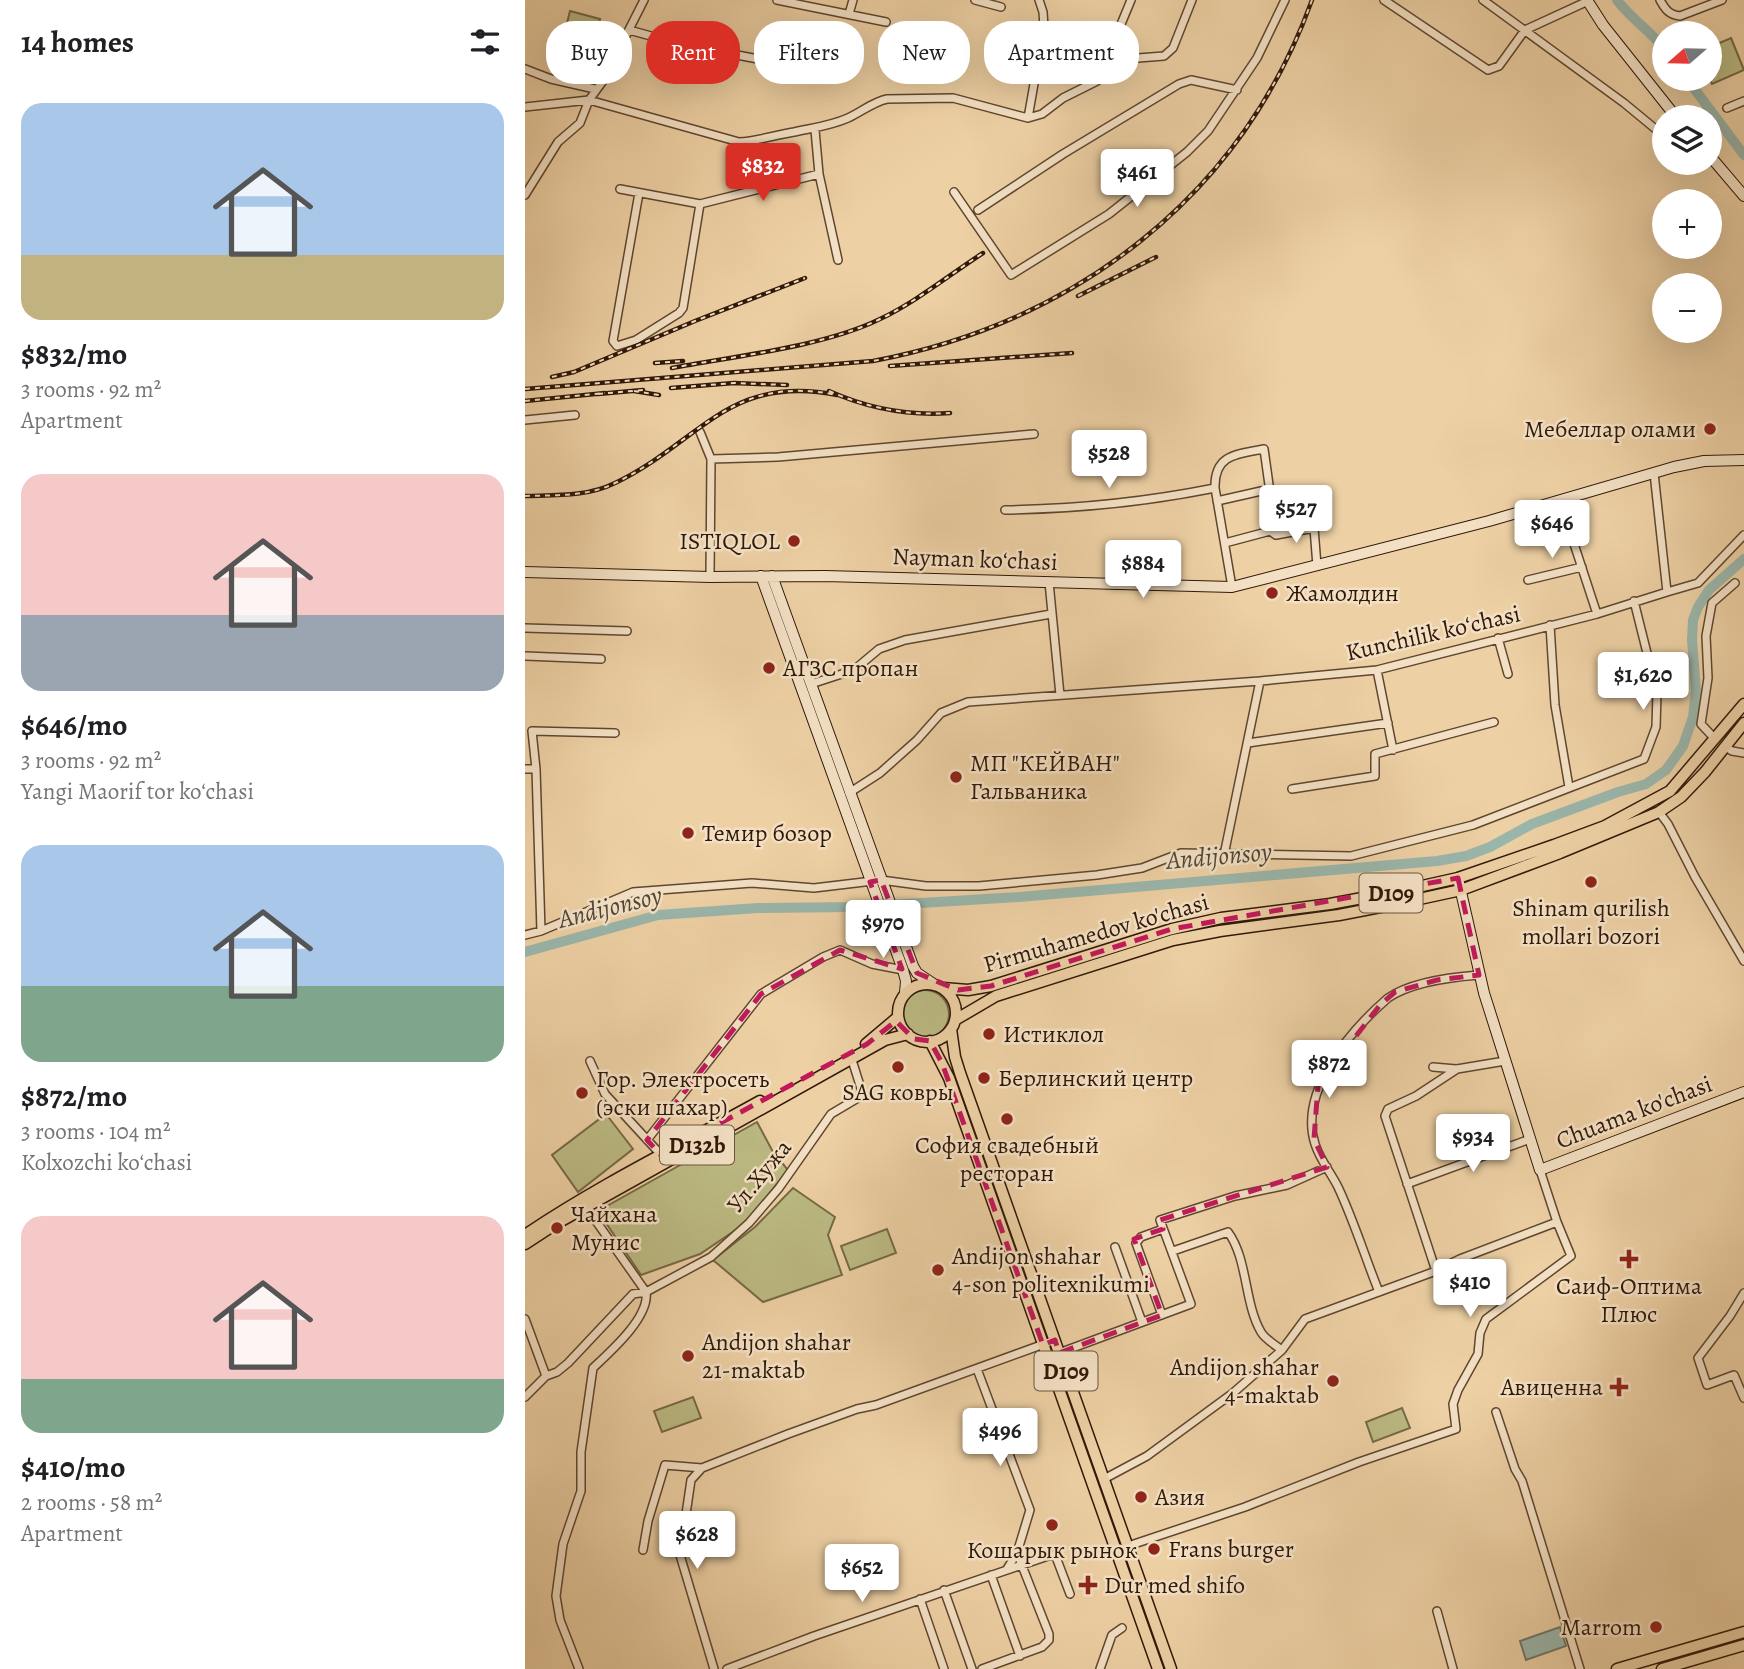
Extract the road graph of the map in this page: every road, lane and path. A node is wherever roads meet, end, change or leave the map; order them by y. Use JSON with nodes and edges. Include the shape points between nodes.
{"nodes":[{"id":1,"x":644,"y":0,"type":"edge"},
{"id":2,"x":777,"y":0,"type":"edge"},
{"id":3,"x":853,"y":0,"type":"edge"},
{"id":4,"x":975,"y":0,"type":"edge"},
{"id":5,"x":1039,"y":0,"type":"edge"},
{"id":6,"x":1131,"y":0,"type":"edge"},
{"id":7,"x":1192,"y":0,"type":"edge"},
{"id":8,"x":1285,"y":0,"type":"edge"},
{"id":9,"x":1384,"y":0,"type":"edge"},
{"id":10,"x":1483,"y":0,"type":"edge"},
{"id":11,"x":1660,"y":0,"type":"edge"},
{"id":12,"x":1722,"y":0,"type":"edge"},
{"id":13,"x":1587,"y":1,"type":"edge"},
{"id":14,"x":1001,"y":7,"type":"dead end"},
{"id":15,"x":849,"y":14,"type":"junction"},
{"id":16,"x":881,"y":21,"type":"edge"},
{"id":17,"x":1122,"y":21,"type":"edge"},
{"id":18,"x":632,"y":24,"type":"edge"},
{"id":19,"x":1525,"y":30,"type":"junction"},
{"id":20,"x":632,"y":31,"type":"edge"},
{"id":21,"x":754,"y":58,"type":"edge"},
{"id":22,"x":1139,"y":58,"type":"edge"},
{"id":23,"x":525,"y":69,"type":"edge"},
{"id":24,"x":600,"y":84,"type":"edge"},
{"id":25,"x":1091,"y":84,"type":"edge"},
{"id":26,"x":595,"y":89,"type":"junction"},
{"id":27,"x":1237,"y":90,"type":"junction"},
{"id":28,"x":589,"y":100,"type":"junction"},
{"id":29,"x":1744,"y":101,"type":"edge"},
{"id":30,"x":1667,"y":105,"type":"edge"},
{"id":31,"x":525,"y":107,"type":"edge"},
{"id":32,"x":1727,"y":108,"type":"dead end"},
{"id":33,"x":1028,"y":118,"type":"junction"},
{"id":34,"x":1652,"y":126,"type":"edge"},
{"id":35,"x":815,"y":130,"type":"junction"},
{"id":36,"x":1722,"y":170,"type":"edge"},
{"id":37,"x":819,"y":174,"type":"junction"},
{"id":38,"x":620,"y":189,"type":"dead end"},
{"id":39,"x":639,"y":192,"type":"junction"},
{"id":40,"x":954,"y":192,"type":"dead end"},
{"id":41,"x":525,"y":195,"type":"edge"},
{"id":42,"x":1744,"y":196,"type":"edge"},
{"id":43,"x":700,"y":204,"type":"junction"},
{"id":44,"x":978,"y":210,"type":"dead end"},
{"id":45,"x":838,"y":260,"type":"dead end"},
{"id":46,"x":576,"y":415,"type":"dead end"},
{"id":47,"x":525,"y":420,"type":"edge"},
{"id":48,"x":701,"y":432,"type":"dead end"},
{"id":49,"x":1034,"y":434,"type":"dead end"},
{"id":50,"x":712,"y":459,"type":"junction"},
{"id":51,"x":1744,"y":460,"type":"edge"},
{"id":52,"x":1654,"y":473,"type":"junction"},
{"id":53,"x":1215,"y":488,"type":"junction"},
{"id":54,"x":1270,"y":489,"type":"junction"},
{"id":55,"x":1310,"y":500,"type":"dead end"},
{"id":56,"x":1217,"y":501,"type":"junction"},
{"id":57,"x":1560,"y":501,"type":"junction"},
{"id":58,"x":1005,"y":510,"type":"dead end"},
{"id":59,"x":1314,"y":528,"type":"junction"},
{"id":60,"x":1276,"y":534,"type":"junction"},
{"id":61,"x":1744,"y":535,"type":"edge"},
{"id":62,"x":1225,"y":543,"type":"junction"},
{"id":63,"x":1317,"y":566,"type":"junction"},
{"id":64,"x":1582,"y":567,"type":"junction"},
{"id":65,"x":525,"y":572,"type":"edge"},
{"id":66,"x":767,"y":576,"type":"junction"},
{"id":67,"x":710,"y":577,"type":"junction"},
{"id":68,"x":1528,"y":580,"type":"dead end"},
{"id":69,"x":1049,"y":582,"type":"junction"},
{"id":70,"x":1735,"y":583,"type":"dead end"},
{"id":71,"x":1232,"y":587,"type":"junction"},
{"id":72,"x":1667,"y":593,"type":"junction"},
{"id":73,"x":1635,"y":601,"type":"junction"},
{"id":74,"x":1051,"y":614,"type":"junction"},
{"id":75,"x":1597,"y":614,"type":"junction"},
{"id":76,"x":1550,"y":625,"type":"junction"},
{"id":77,"x":525,"y":628,"type":"edge"},
{"id":78,"x":627,"y":631,"type":"dead end"},
{"id":79,"x":1499,"y":638,"type":"junction"},
{"id":80,"x":525,"y":656,"type":"edge"},
{"id":81,"x":601,"y":659,"type":"dead end"},
{"id":82,"x":1377,"y":670,"type":"junction"},
{"id":83,"x":1508,"y":674,"type":"dead end"},
{"id":84,"x":1260,"y":681,"type":"junction"},
{"id":85,"x":811,"y":684,"type":"junction"},
{"id":86,"x":1060,"y":695,"type":"junction"},
{"id":87,"x":1744,"y":704,"type":"edge"},
{"id":88,"x":1494,"y":722,"type":"dead end"},
{"id":89,"x":1388,"y":723,"type":"junction"},
{"id":90,"x":1744,"y":723,"type":"edge"},
{"id":91,"x":615,"y":733,"type":"dead end"},
{"id":92,"x":1715,"y":738,"type":"junction"},
{"id":93,"x":1248,"y":743,"type":"junction"},
{"id":94,"x":1726,"y":747,"type":"junction"},
{"id":95,"x":1392,"y":750,"type":"junction"},
{"id":96,"x":1744,"y":753,"type":"edge"},
{"id":97,"x":525,"y":769,"type":"edge"},
{"id":98,"x":536,"y":769,"type":"junction"},
{"id":99,"x":1569,"y":787,"type":"junction"},
{"id":100,"x":1292,"y":789,"type":"dead end"},
{"id":101,"x":849,"y":793,"type":"junction"},
{"id":102,"x":1659,"y":812,"type":"junction"},
{"id":103,"x":1224,"y":855,"type":"junction"},
{"id":104,"x":1458,"y":878,"type":"junction"},
{"id":105,"x":875,"y":881,"type":"junction"},
{"id":106,"x":1461,"y":890,"type":"junction"},
{"id":107,"x":891,"y":923,"type":"junction"},
{"id":108,"x":541,"y":931,"type":"junction"},
{"id":109,"x":525,"y":935,"type":"edge"},
{"id":110,"x":1744,"y":961,"type":"edge"},
{"id":111,"x":902,"y":970,"type":"junction"},
{"id":112,"x":1479,"y":975,"type":"junction"},
{"id":113,"x":939,"y":986,"type":"junction"},
{"id":114,"x":905,"y":993,"type":"junction"},
{"id":115,"x":898,"y":1017,"type":"junction"},
{"id":116,"x":953,"y":1025,"type":"junction"},
{"id":117,"x":908,"y":1034,"type":"junction"},
{"id":118,"x":930,"y":1041,"type":"junction"},
{"id":119,"x":852,"y":1060,"type":"junction"},
{"id":120,"x":590,"y":1061,"type":"dead end"},
{"id":121,"x":1505,"y":1061,"type":"junction"},
{"id":122,"x":1433,"y":1067,"type":"dead end"},
{"id":123,"x":1457,"y":1069,"type":"junction"},
{"id":124,"x":811,"y":1077,"type":"junction"},
{"id":125,"x":1744,"y":1092,"type":"edge"},
{"id":126,"x":1530,"y":1139,"type":"junction"},
{"id":127,"x":647,"y":1140,"type":"junction"},
{"id":128,"x":664,"y":1158,"type":"junction"},
{"id":129,"x":1327,"y":1167,"type":"junction"},
{"id":130,"x":1540,"y":1170,"type":"junction"},
{"id":131,"x":1407,"y":1184,"type":"junction"},
{"id":132,"x":584,"y":1203,"type":"junction"},
{"id":133,"x":1557,"y":1222,"type":"junction"},
{"id":134,"x":1163,"y":1229,"type":"junction"},
{"id":135,"x":525,"y":1235,"type":"edge"},
{"id":136,"x":525,"y":1244,"type":"edge"},
{"id":137,"x":1115,"y":1247,"type":"dead end"},
{"id":138,"x":1173,"y":1251,"type":"junction"},
{"id":139,"x":1436,"y":1271,"type":"junction"},
{"id":140,"x":646,"y":1292,"type":"junction"},
{"id":141,"x":1379,"y":1292,"type":"junction"},
{"id":142,"x":1744,"y":1293,"type":"edge"},
{"id":143,"x":1161,"y":1315,"type":"junction"},
{"id":144,"x":525,"y":1319,"type":"edge"},
{"id":145,"x":1142,"y":1322,"type":"junction"},
{"id":146,"x":527,"y":1331,"type":"edge"},
{"id":147,"x":1055,"y":1340,"type":"junction"},
{"id":148,"x":1043,"y":1345,"type":"junction"},
{"id":149,"x":1282,"y":1350,"type":"junction"},
{"id":150,"x":1059,"y":1353,"type":"junction"},
{"id":151,"x":977,"y":1369,"type":"junction"},
{"id":152,"x":546,"y":1376,"type":"junction"},
{"id":153,"x":525,"y":1397,"type":"edge"},
{"id":154,"x":1744,"y":1398,"type":"edge"},
{"id":155,"x":1496,"y":1412,"type":"dead end"},
{"id":156,"x":702,"y":1468,"type":"junction"},
{"id":157,"x":1104,"y":1479,"type":"junction"},
{"id":158,"x":1128,"y":1546,"type":"junction"},
{"id":159,"x":643,"y":1550,"type":"dead end"},
{"id":160,"x":1017,"y":1553,"type":"junction"},
{"id":161,"x":1023,"y":1565,"type":"junction"},
{"id":162,"x":1007,"y":1570,"type":"junction"},
{"id":163,"x":991,"y":1575,"type":"junction"},
{"id":164,"x":944,"y":1591,"type":"junction"},
{"id":165,"x":1070,"y":1594,"type":"dead end"},
{"id":166,"x":920,"y":1599,"type":"junction"},
{"id":167,"x":1437,"y":1611,"type":"dead end"},
{"id":168,"x":1122,"y":1628,"type":"dead end"},
{"id":169,"x":1744,"y":1632,"type":"edge"},
{"id":170,"x":1744,"y":1645,"type":"edge"},
{"id":171,"x":1681,"y":1650,"type":"junction"},
{"id":172,"x":1020,"y":1656,"type":"junction"},
{"id":173,"x":1685,"y":1662,"type":"junction"},
{"id":174,"x":579,"y":1669,"type":"edge"},
{"id":175,"x":714,"y":1669,"type":"edge"},
{"id":176,"x":727,"y":1669,"type":"edge"},
{"id":177,"x":944,"y":1669,"type":"edge"},
{"id":178,"x":972,"y":1669,"type":"edge"},
{"id":179,"x":982,"y":1669,"type":"edge"},
{"id":180,"x":1100,"y":1669,"type":"edge"},
{"id":181,"x":1158,"y":1669,"type":"edge"},
{"id":182,"x":1171,"y":1669,"type":"edge"},
{"id":183,"x":1453,"y":1669,"type":"edge"},
{"id":184,"x":1580,"y":1669,"type":"edge"},
{"id":185,"x":1617,"y":1669,"type":"edge"},
{"id":186,"x":1662,"y":1669,"type":"edge"}],
"edges":[{"from":1,"to":18,"type":"street"},
{"from":2,"to":15,"type":"street"},
{"from":3,"to":15,"type":"street"},
{"from":4,"to":14,"type":"street"},
{"from":5,"to":33,"type":"street","via":[[1044,27]]},
{"from":6,"to":17,"type":"street"},
{"from":7,"to":22,"type":"street","via":[[1173,48],[1164,57]]},
{"from":8,"to":27,"type":"street"},
{"from":9,"to":19,"type":"street","via":[[1488,70],[1499,66]]},
{"from":10,"to":19,"type":"street"},
{"from":11,"to":12,"type":"street","via":[[1666,10],[1680,16]]},
{"from":13,"to":19,"type":"street"},
{"from":13,"to":30,"type":"main road"},
{"from":15,"to":16,"type":"street"},
{"from":19,"to":34,"type":"street"},
{"from":20,"to":21,"type":"street"},
{"from":23,"to":26,"type":"street"},
{"from":24,"to":26,"type":"street"},
{"from":25,"to":33,"type":"street"},
{"from":26,"to":28,"type":"street"},
{"from":27,"to":40,"type":"street","via":[[1187,152],[1109,214],[1011,275]]},
{"from":27,"to":44,"type":"street","via":[[1191,80],[1179,84]]},
{"from":28,"to":31,"type":"street"},
{"from":28,"to":35,"type":"street","via":[[739,142]]},
{"from":28,"to":41,"type":"street","via":[[580,123],[558,142]]},
{"from":29,"to":32,"type":"street"},
{"from":33,"to":35,"type":"street","via":[[953,97],[887,99]]},
{"from":35,"to":37,"type":"street"},
{"from":36,"to":42,"type":"main road"},
{"from":37,"to":43,"type":"street"},
{"from":37,"to":45,"type":"street"},
{"from":38,"to":39,"type":"street"},
{"from":39,"to":43,"type":"street"},
{"from":39,"to":43,"type":"street","via":[[613,341],[617,346],[636,340],[683,308]]},
{"from":46,"to":47,"type":"street"},
{"from":48,"to":50,"type":"street"},
{"from":49,"to":50,"type":"street"},
{"from":50,"to":67,"type":"street"},
{"from":51,"to":52,"type":"main road","name":"Nayman koʻchasi","via":[[1696,462]]},
{"from":52,"to":57,"type":"main road","name":"Nayman koʻchasi"},
{"from":52,"to":72,"type":"street"},
{"from":53,"to":54,"type":"street","via":[[1219,466],[1234,454],[1264,449]]},
{"from":53,"to":56,"type":"street"},
{"from":53,"to":58,"type":"street","via":[[1063,510]]},
{"from":54,"to":56,"type":"street"},
{"from":54,"to":60,"type":"street"},
{"from":55,"to":59,"type":"street"},
{"from":56,"to":62,"type":"street"},
{"from":57,"to":63,"type":"main road","name":"Nayman koʻchasi"},
{"from":57,"to":64,"type":"street"},
{"from":59,"to":60,"type":"street"},
{"from":59,"to":63,"type":"street"},
{"from":60,"to":62,"type":"street","via":[[1270,531]]},
{"from":61,"to":72,"type":"street","name":"Kunchilik koʻchasi","via":[[1698,583]]},
{"from":62,"to":71,"type":"street"},
{"from":63,"to":71,"type":"main road","name":"Nayman koʻchasi"},
{"from":64,"to":68,"type":"street"},
{"from":64,"to":75,"type":"street"},
{"from":65,"to":67,"type":"main road","name":"Nayman koʻchasi"},
{"from":66,"to":67,"type":"main road","name":"Nayman koʻchasi"},
{"from":66,"to":69,"type":"main road","name":"Nayman koʻchasi"},
{"from":66,"to":85,"type":"main road"},
{"from":66,"to":105,"type":"main road"},
{"from":69,"to":71,"type":"main road","name":"Nayman koʻchasi"},
{"from":69,"to":74,"type":"street"},
{"from":70,"to":92,"type":"street","via":[[1712,603],[1706,636],[1708,678],[1701,724]]},
{"from":72,"to":73,"type":"street","name":"Kunchilik koʻchasi"},
{"from":73,"to":75,"type":"street","name":"Kunchilik koʻchasi"},
{"from":73,"to":99,"type":"street","via":[[1657,692],[1656,727],[1644,759]]},
{"from":74,"to":85,"type":"street","via":[[905,639],[879,649],[854,670]]},
{"from":74,"to":86,"type":"street"},
{"from":75,"to":76,"type":"street","name":"Kunchilik koʻchasi"},
{"from":76,"to":79,"type":"street","name":"Kunchilik koʻchasi"},
{"from":76,"to":99,"type":"street","via":[[1555,705]]},
{"from":77,"to":78,"type":"street"},
{"from":79,"to":82,"type":"street","name":"Kunchilik koʻchasi"},
{"from":79,"to":83,"type":"street"},
{"from":80,"to":81,"type":"street"},
{"from":82,"to":84,"type":"street","name":"Kunchilik koʻchasi"},
{"from":82,"to":89,"type":"street"},
{"from":84,"to":86,"type":"street","name":"Kunchilik koʻchasi"},
{"from":84,"to":93,"type":"street"},
{"from":85,"to":101,"type":"main road"},
{"from":86,"to":101,"type":"street","name":"Kunchilik koʻchasi","via":[[968,702],[941,713],[880,773]]},
{"from":87,"to":92,"type":"main road","name":"Pirmuhamedov ko'chasi","number":"D109"},
{"from":88,"to":95,"type":"street"},
{"from":89,"to":93,"type":"street"},
{"from":89,"to":95,"type":"street"},
{"from":90,"to":94,"type":"main road","name":"Pirmuhamedov ko'chasi","number":"D109"},
{"from":91,"to":98,"type":"street","via":[[532,731]]},
{"from":92,"to":104,"type":"main road","name":"Pirmuhamedov ko'chasi","number":"D109","via":[[1669,791],[1651,803],[1605,826]]},
{"from":93,"to":103,"type":"street"},
{"from":94,"to":96,"type":"street"},
{"from":94,"to":102,"type":"main road","name":"Pirmuhamedov ko'chasi","number":"D109","via":[[1681,797]]},
{"from":95,"to":100,"type":"street","via":[[1375,754],[1375,776]]},
{"from":97,"to":98,"type":"street"},
{"from":98,"to":108,"type":"street"},
{"from":99,"to":103,"type":"street","via":[[1473,825],[1351,856]]},
{"from":101,"to":105,"type":"main road"},
{"from":102,"to":106,"type":"main road","name":"Pirmuhamedov ko'chasi","number":"D109"},
{"from":102,"to":110,"type":"street"},
{"from":103,"to":105,"type":"street","via":[[1181,853],[1142,868],[979,886]]},
{"from":104,"to":106,"type":"main road"},
{"from":104,"to":113,"type":"main road","name":"Pirmuhamedov ko'chasi","number":"D109","via":[[1172,929],[991,986]]},
{"from":105,"to":107,"type":"main road"},
{"from":105,"to":108,"type":"street","via":[[814,888],[752,883],[633,892]]},
{"from":106,"to":112,"type":"main road"},
{"from":106,"to":116,"type":"main road","name":"Pirmuhamedov ko'chasi","number":"D109","via":[[1339,915],[1173,940],[996,996]]},
{"from":107,"to":111,"type":"main road"},
{"from":107,"to":113,"type":"main road","via":[[917,973]]},
{"from":108,"to":109,"type":"street"},
{"from":111,"to":114,"type":"main road"},
{"from":111,"to":127,"type":"street","via":[[840,950],[761,994]]},
{"from":112,"to":121,"type":"main road"},
{"from":112,"to":129,"type":"street","via":[[1437,979],[1395,992],[1348,1041],[1315,1097],[1314,1139]]},
{"from":113,"to":114,"type":"main road","number":"D109","via":[[919,985]]},
{"from":113,"to":116,"type":"main road","number":"D109","via":[[954,1003]]},
{"from":114,"to":115,"type":"main road"},
{"from":115,"to":117,"type":"main road"},
{"from":115,"to":124,"type":"main road","number":"D132b","via":[[867,1044]]},
{"from":116,"to":118,"type":"main road","number":"D109","via":[[945,1035]]},
{"from":116,"to":147,"type":"main road","number":"D109","via":[[960,1073]]},
{"from":117,"to":118,"type":"main road"},
{"from":117,"to":119,"type":"main road","number":"D132b","via":[[885,1040]]},
{"from":118,"to":148,"type":"main road","number":"D109","via":[[949,1078]]},
{"from":119,"to":124,"type":"main road","number":"D132b"},
{"from":119,"to":140,"type":"street","name":"Ул.Хужа","via":[[863,1095],[831,1114],[750,1223],[711,1257]]},
{"from":120,"to":127,"type":"street","via":[[605,1094]]},
{"from":121,"to":123,"type":"street"},
{"from":121,"to":126,"type":"main road"},
{"from":122,"to":123,"type":"street"},
{"from":123,"to":131,"type":"street","via":[[1388,1109],[1385,1116]]},
{"from":124,"to":128,"type":"main road","number":"D132b"},
{"from":125,"to":130,"type":"main road","name":"Chuama ko'chasi"},
{"from":126,"to":130,"type":"main road"},
{"from":126,"to":131,"type":"street"},
{"from":127,"to":128,"type":"street"},
{"from":128,"to":132,"type":"main road","number":"D132b"},
{"from":129,"to":134,"type":"street","via":[[1287,1185],[1160,1220]]},
{"from":129,"to":141,"type":"street"},
{"from":130,"to":133,"type":"street"},
{"from":131,"to":139,"type":"street"},
{"from":132,"to":135,"type":"main road","number":"D132b"},
{"from":132,"to":136,"type":"main road","number":"D132b"},
{"from":132,"to":140,"type":"street"},
{"from":133,"to":139,"type":"street"},
{"from":133,"to":158,"type":"street","via":[[1571,1256],[1486,1319],[1478,1354],[1453,1404],[1456,1429]]},
{"from":134,"to":138,"type":"street"},
{"from":134,"to":143,"type":"street","via":[[1136,1243]]},
{"from":137,"to":145,"type":"street"},
{"from":138,"to":143,"type":"street","via":[[1191,1304]]},
{"from":138,"to":149,"type":"street","via":[[1228,1232],[1262,1333]]},
{"from":139,"to":141,"type":"street"},
{"from":140,"to":152,"type":"street","via":[[633,1294],[568,1363]]},
{"from":140,"to":174,"type":"street","via":[[636,1322],[593,1368],[581,1452],[582,1491],[563,1544],[556,1597]]},
{"from":141,"to":149,"type":"street","via":[[1305,1319]]},
{"from":142,"to":154,"type":"street","via":[[1698,1358],[1707,1385],[1734,1375]]},
{"from":143,"to":145,"type":"street"},
{"from":144,"to":146,"type":"street"},
{"from":145,"to":150,"type":"street"},
{"from":146,"to":152,"type":"street"},
{"from":147,"to":148,"type":"street"},
{"from":147,"to":150,"type":"main road","number":"D109"},
{"from":148,"to":151,"type":"street"},
{"from":148,"to":181,"type":"main road","number":"D109"},
{"from":149,"to":157,"type":"street","via":[[1233,1393],[1147,1456]]},
{"from":150,"to":157,"type":"main road","number":"D109"},
{"from":151,"to":156,"type":"street"},
{"from":151,"to":160,"type":"street","via":[[1030,1510]]},
{"from":152,"to":153,"type":"street"},
{"from":155,"to":184,"type":"street"},
{"from":156,"to":159,"type":"street","via":[[665,1465]]},
{"from":156,"to":175,"type":"street","via":[[691,1480],[680,1555]]},
{"from":157,"to":158,"type":"main road","number":"D109"},
{"from":158,"to":182,"type":"main road","number":"D109"},
{"from":160,"to":161,"type":"street"},
{"from":160,"to":162,"type":"street"},
{"from":161,"to":162,"type":"street"},
{"from":161,"to":165,"type":"street","via":[[1054,1555]]},
{"from":161,"to":172,"type":"street","via":[[1049,1634],[1047,1643]]},
{"from":162,"to":163,"type":"street"},
{"from":163,"to":164,"type":"street"},
{"from":163,"to":172,"type":"street"},
{"from":164,"to":166,"type":"street"},
{"from":164,"to":178,"type":"street"},
{"from":166,"to":176,"type":"street"},
{"from":166,"to":177,"type":"street"},
{"from":167,"to":183,"type":"street"},
{"from":168,"to":180,"type":"street","via":[[1112,1635]]},
{"from":169,"to":171,"type":"main road"},
{"from":170,"to":173,"type":"main road"},
{"from":171,"to":173,"type":"main road"},
{"from":171,"to":185,"type":"main road"},
{"from":172,"to":179,"type":"street"},
{"from":173,"to":186,"type":"main road"}]}
